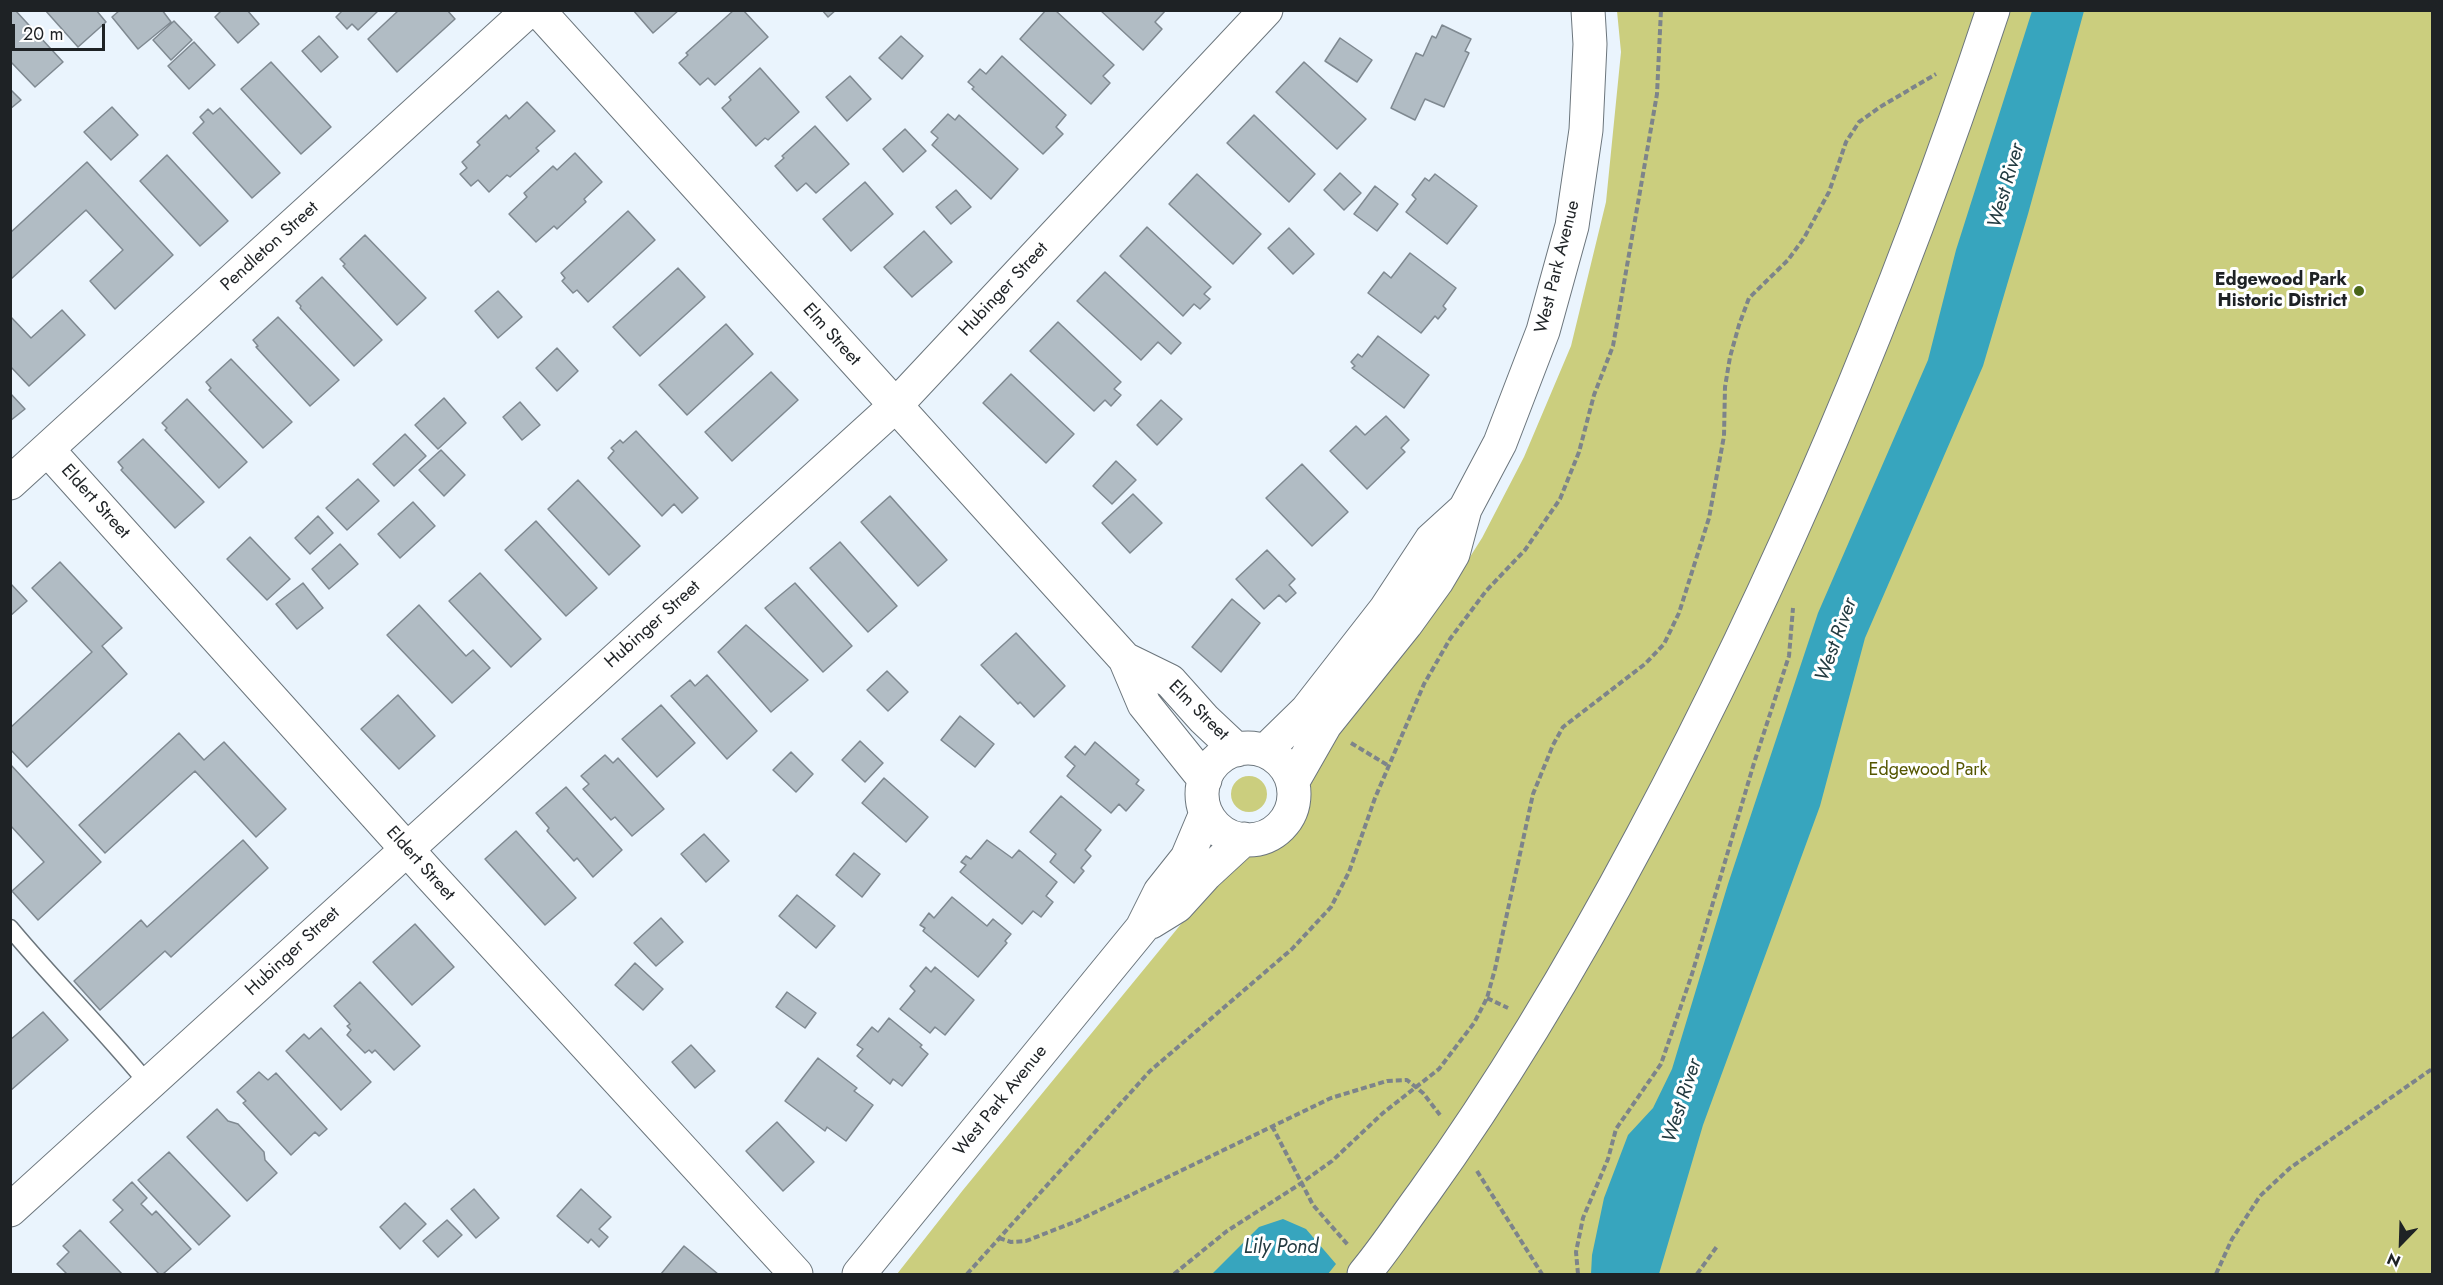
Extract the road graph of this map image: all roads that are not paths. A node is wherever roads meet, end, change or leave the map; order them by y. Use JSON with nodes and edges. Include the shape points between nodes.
{"nodes":[{"id":1,"x":529,"y":10,"type":"edge"},
{"id":2,"x":538,"y":10,"type":"edge"},
{"id":3,"x":1266,"y":10,"type":"edge"},
{"id":4,"x":1588,"y":10,"type":"edge"},
{"id":5,"x":1993,"y":10,"type":"edge"},
{"id":6,"x":895,"y":406,"type":"junction"},
{"id":7,"x":48,"y":450,"type":"junction"},
{"id":8,"x":10,"y":483,"type":"edge"},
{"id":9,"x":1465,"y":508,"type":"junction"},
{"id":10,"x":1125,"y":659,"type":"junction"},
{"id":11,"x":1251,"y":750,"type":"junction"},
{"id":12,"x":1205,"y":780,"type":"junction"},
{"id":13,"x":1293,"y":781,"type":"junction"},
{"id":14,"x":1206,"y":813,"type":"junction"},
{"id":15,"x":1244,"y":839,"type":"junction"},
{"id":16,"x":406,"y":848,"type":"junction"},
{"id":17,"x":10,"y":928,"type":"edge"},
{"id":18,"x":1142,"y":928,"type":"junction"},
{"id":19,"x":149,"y":1085,"type":"junction"},
{"id":20,"x":10,"y":1210,"type":"edge"},
{"id":21,"x":1368,"y":1269,"type":"edge"},
{"id":22,"x":796,"y":1275,"type":"edge"},
{"id":23,"x":860,"y":1275,"type":"edge"}],
"edges":[{"from":1,"to":7,"type":"street","name":"Pendleton Street"},
{"from":2,"to":6,"type":"street","name":"Elm Street"},
{"from":3,"to":6,"type":"street","name":"Hubinger Street"},
{"from":4,"to":9,"type":"street","name":"West Park Avenue","via":[[1586,130],[1572,226],[1543,331],[1500,443]]},
{"from":5,"to":21,"type":"street","via":[[1835,432],[1687,753],[1622,875],[1536,1022],[1459,1144]]},
{"from":6,"to":10,"type":"street","name":"Elm Street"},
{"from":6,"to":16,"type":"street","name":"Hubinger Street"},
{"from":7,"to":8,"type":"street","name":"Pendleton Street"},
{"from":7,"to":16,"type":"street","name":"Eldert Street"},
{"from":9,"to":11,"type":"street","name":"West Park Avenue","via":[[1431,540],[1385,610],[1307,710]]},
{"from":9,"to":13,"type":"street","name":"West Park Avenue","via":[[1453,554],[1437,581],[1325,725]]},
{"from":10,"to":11,"type":"street","name":"Elm Street","via":[[1170,681],[1204,719]]},
{"from":10,"to":12,"type":"street","name":"Elm Street","via":[[1144,704]]},
{"from":11,"to":12,"type":"street","via":[[1218,759]]},
{"from":11,"to":13,"type":"street","via":[[1284,764]]},
{"from":12,"to":14,"type":"street","via":[[1202,802]]},
{"from":13,"to":15,"type":"street","via":[[1293,805],[1282,826],[1269,836]]},
{"from":14,"to":15,"type":"street","via":[[1219,830]]},
{"from":14,"to":18,"type":"street","name":"West Park Avenue","via":[[1186,858],[1160,892]]},
{"from":15,"to":18,"type":"street","name":"West Park Avenue","via":[[1177,906]]},
{"from":16,"to":19,"type":"street","name":"Hubinger Street"},
{"from":16,"to":22,"type":"street","name":"Eldert Street"},
{"from":17,"to":19,"type":"lane"},
{"from":18,"to":23,"type":"street","name":"West Park Avenue"},
{"from":19,"to":20,"type":"street","name":"Hubinger Street"}]}
